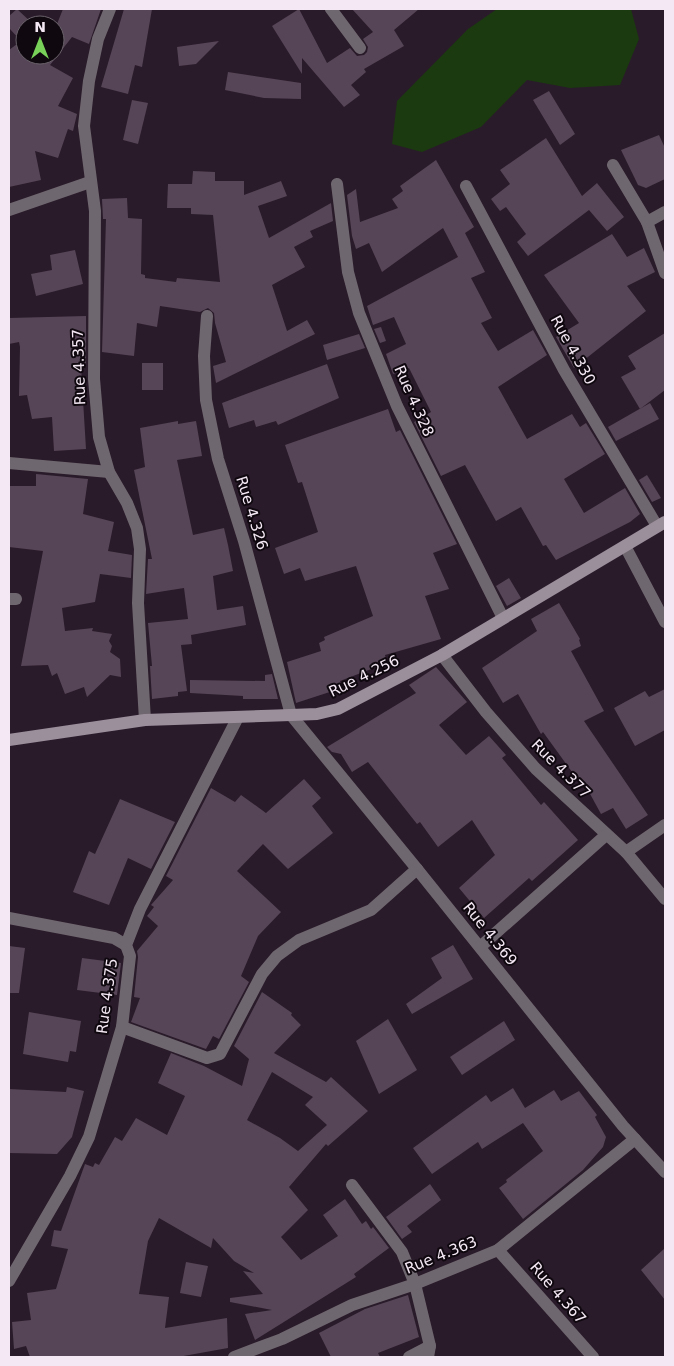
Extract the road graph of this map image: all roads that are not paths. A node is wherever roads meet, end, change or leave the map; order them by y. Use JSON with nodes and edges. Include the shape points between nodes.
{"nodes":[{"id":1,"x":110,"y":9,"type":"edge"},
{"id":2,"x":331,"y":9,"type":"edge"},
{"id":3,"x":360,"y":48,"type":"dead end"},
{"id":4,"x":613,"y":165,"type":"dead end"},
{"id":5,"x":90,"y":182,"type":"junction"},
{"id":6,"x":337,"y":184,"type":"dead end"},
{"id":7,"x":466,"y":186,"type":"dead end"},
{"id":8,"x":9,"y":210,"type":"edge"},
{"id":9,"x":665,"y":212,"type":"edge"},
{"id":10,"x":647,"y":222,"type":"junction"},
{"id":11,"x":665,"y":272,"type":"edge"},
{"id":12,"x":207,"y":316,"type":"dead end"},
{"id":13,"x":9,"y":463,"type":"edge"},
{"id":14,"x":109,"y":472,"type":"junction"},
{"id":15,"x":661,"y":524,"type":"edge"},
{"id":16,"x":625,"y":546,"type":"junction"},
{"id":17,"x":503,"y":618,"type":"junction"},
{"id":18,"x":665,"y":622,"type":"edge"},
{"id":19,"x":442,"y":655,"type":"junction"},
{"id":20,"x":291,"y":715,"type":"junction"},
{"id":21,"x":238,"y":717,"type":"junction"},
{"id":22,"x":145,"y":720,"type":"junction"},
{"id":23,"x":9,"y":740,"type":"edge"},
{"id":24,"x":665,"y":825,"type":"edge"},
{"id":25,"x":606,"y":835,"type":"junction"},
{"id":26,"x":626,"y":852,"type":"junction"},
{"id":27,"x":418,"y":869,"type":"junction"},
{"id":28,"x":665,"y":899,"type":"edge"},
{"id":29,"x":9,"y":918,"type":"edge"},
{"id":30,"x":126,"y":945,"type":"junction"},
{"id":31,"x":480,"y":947,"type":"junction"},
{"id":32,"x":122,"y":1028,"type":"junction"},
{"id":33,"x":635,"y":1139,"type":"junction"},
{"id":34,"x":665,"y":1172,"type":"edge"},
{"id":35,"x":352,"y":1185,"type":"dead end"},
{"id":36,"x":498,"y":1250,"type":"junction"},
{"id":37,"x":9,"y":1281,"type":"edge"},
{"id":38,"x":415,"y":1284,"type":"junction"},
{"id":39,"x":429,"y":1352,"type":"edge"},
{"id":40,"x":234,"y":1357,"type":"edge"},
{"id":41,"x":409,"y":1357,"type":"edge"},
{"id":42,"x":593,"y":1357,"type":"edge"}],
"edges":[{"from":1,"to":5,"type":"street","name":"Rue 4.357","via":[[98,39],[89,81],[84,126]]},
{"from":2,"to":3,"type":"street"},
{"from":4,"to":10,"type":"street"},
{"from":5,"to":8,"type":"street"},
{"from":5,"to":14,"type":"street","name":"Rue 4.357","via":[[95,211],[94,379],[99,436]]},
{"from":6,"to":17,"type":"street","name":"Rue 4.328","via":[[348,272],[359,313],[397,406]]},
{"from":7,"to":15,"type":"street","name":"Rue 4.330","via":[[564,370]]},
{"from":9,"to":10,"type":"street"},
{"from":10,"to":11,"type":"street"},
{"from":12,"to":20,"type":"street","name":"Rue 4.326","via":[[204,356],[206,400],[218,459],[244,541]]},
{"from":13,"to":14,"type":"street"},
{"from":14,"to":22,"type":"street","name":"Rue 4.357","via":[[127,502],[137,528]]},
{"from":15,"to":16,"type":"street","name":"Rue 4.256"},
{"from":16,"to":17,"type":"street","name":"Rue 4.256"},
{"from":16,"to":18,"type":"street"},
{"from":17,"to":19,"type":"street","name":"Rue 4.256"},
{"from":19,"to":20,"type":"street","name":"Rue 4.256","via":[[338,709]]},
{"from":19,"to":25,"type":"street","name":"Rue 4.377","via":[[536,769]]},
{"from":20,"to":21,"type":"street","name":"Rue 4.256"},
{"from":20,"to":27,"type":"street","name":"Rue 4.369"},
{"from":21,"to":22,"type":"street","name":"Rue 4.256"},
{"from":21,"to":30,"type":"street","name":"Rue 4.375","via":[[140,909]]},
{"from":22,"to":23,"type":"street","name":"Rue 4.256"},
{"from":24,"to":26,"type":"street"},
{"from":25,"to":26,"type":"street","name":"Rue 4.377"},
{"from":25,"to":31,"type":"street"},
{"from":26,"to":28,"type":"street","name":"Rue 4.377"},
{"from":27,"to":31,"type":"street","name":"Rue 4.369"},
{"from":27,"to":32,"type":"street","via":[[371,910],[299,940],[277,956],[262,974],[220,1054],[215,1057],[207,1058]]},
{"from":29,"to":30,"type":"street","via":[[114,938]]},
{"from":30,"to":32,"type":"street","name":"Rue 4.375","via":[[130,956]]},
{"from":31,"to":33,"type":"street","name":"Rue 4.369"},
{"from":32,"to":37,"type":"street","name":"Rue 4.375","via":[[89,1137]]},
{"from":33,"to":34,"type":"street","name":"Rue 4.369"},
{"from":33,"to":36,"type":"street","name":"Rue 4.363"},
{"from":35,"to":38,"type":"street","via":[[402,1252]]},
{"from":36,"to":38,"type":"street","name":"Rue 4.363"},
{"from":36,"to":42,"type":"street","name":"Rue 4.367"},
{"from":38,"to":39,"type":"street"},
{"from":38,"to":40,"type":"street","name":"Rue 4.363","via":[[352,1305],[282,1339]]},
{"from":39,"to":41,"type":"street"}]}
